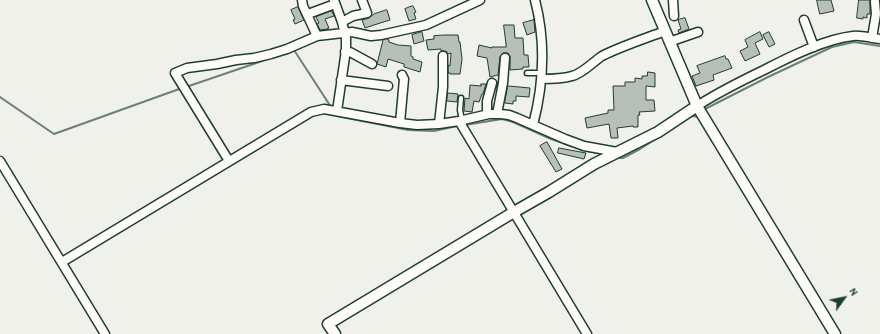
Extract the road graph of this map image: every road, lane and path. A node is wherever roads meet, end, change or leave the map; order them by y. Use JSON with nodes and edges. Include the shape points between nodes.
{"nodes":[{"id":1,"x":302,"y":0,"type":"edge"},
{"id":2,"x":362,"y":0,"type":"edge"},
{"id":3,"x":480,"y":0,"type":"edge"},
{"id":4,"x":535,"y":0,"type":"edge"},
{"id":5,"x":652,"y":0,"type":"edge"},
{"id":6,"x":673,"y":0,"type":"edge"},
{"id":7,"x":334,"y":2,"type":"edge"},
{"id":8,"x":876,"y":2,"type":"dead end"},
{"id":9,"x":308,"y":14,"type":"junction"},
{"id":10,"x":674,"y":16,"type":"dead end"},
{"id":11,"x":804,"y":20,"type":"dead end"},
{"id":12,"x":342,"y":22,"type":"junction"},
{"id":13,"x":665,"y":31,"type":"junction"},
{"id":14,"x":698,"y":32,"type":"dead end"},
{"id":15,"x":345,"y":33,"type":"junction"},
{"id":16,"x":317,"y":36,"type":"junction"},
{"id":17,"x":876,"y":39,"type":"edge"},
{"id":18,"x":669,"y":42,"type":"junction"},
{"id":19,"x":814,"y":47,"type":"junction"},
{"id":20,"x":345,"y":52,"type":"junction"},
{"id":21,"x":443,"y":56,"type":"dead end"},
{"id":22,"x":505,"y":58,"type":"dead end"},
{"id":23,"x":372,"y":64,"type":"dead end"},
{"id":24,"x":527,"y":73,"type":"dead end"},
{"id":25,"x":402,"y":75,"type":"dead end"},
{"id":26,"x":541,"y":76,"type":"junction"},
{"id":27,"x":342,"y":80,"type":"junction"},
{"id":28,"x":492,"y":83,"type":"dead end"},
{"id":29,"x":388,"y":86,"type":"dead end"},
{"id":30,"x":460,"y":98,"type":"dead end"},
{"id":31,"x":697,"y":106,"type":"junction"},
{"id":32,"x":336,"y":111,"type":"junction"},
{"id":33,"x":487,"y":114,"type":"junction"},
{"id":34,"x":497,"y":114,"type":"junction"},
{"id":35,"x":460,"y":121,"type":"junction"},
{"id":36,"x":400,"y":123,"type":"junction"},
{"id":37,"x":439,"y":124,"type":"junction"},
{"id":38,"x":533,"y":125,"type":"junction"},
{"id":39,"x":617,"y":152,"type":"junction"},
{"id":40,"x":229,"y":161,"type":"junction"},
{"id":41,"x":0,"y":162,"type":"edge"},
{"id":42,"x":514,"y":212,"type":"junction"},
{"id":43,"x":62,"y":262,"type":"junction"},
{"id":44,"x":105,"y":334,"type":"edge"},
{"id":45,"x":334,"y":334,"type":"edge"},
{"id":46,"x":587,"y":334,"type":"edge"},
{"id":47,"x":835,"y":334,"type":"edge"}],
"edges":[{"from":1,"to":9,"type":"street"},
{"from":2,"to":12,"type":"street","via":[[367,13]]},
{"from":3,"to":15,"type":"street","via":[[426,25],[376,36]]},
{"from":4,"to":26,"type":"street","via":[[541,28]]},
{"from":5,"to":13,"type":"street"},
{"from":6,"to":10,"type":"street"},
{"from":7,"to":9,"type":"street"},
{"from":7,"to":12,"type":"street"},
{"from":8,"to":17,"type":"street"},
{"from":9,"to":16,"type":"street"},
{"from":11,"to":19,"type":"street"},
{"from":12,"to":15,"type":"street"},
{"from":13,"to":18,"type":"street"},
{"from":13,"to":26,"type":"street","via":[[616,49],[572,76]]},
{"from":14,"to":18,"type":"street"},
{"from":15,"to":16,"type":"street"},
{"from":15,"to":20,"type":"street"},
{"from":16,"to":40,"type":"street","via":[[271,54],[188,68],[175,73]]},
{"from":17,"to":19,"type":"street","via":[[852,36]]},
{"from":18,"to":31,"type":"street"},
{"from":19,"to":31,"type":"street"},
{"from":20,"to":23,"type":"street","via":[[350,52]]},
{"from":20,"to":27,"type":"street"},
{"from":21,"to":37,"type":"street"},
{"from":22,"to":34,"type":"street"},
{"from":24,"to":26,"type":"lane"},
{"from":25,"to":36,"type":"street","via":[[404,79]]},
{"from":26,"to":38,"type":"street"},
{"from":27,"to":29,"type":"street"},
{"from":27,"to":32,"type":"street"},
{"from":28,"to":33,"type":"street"},
{"from":30,"to":35,"type":"lane"},
{"from":31,"to":39,"type":"street","via":[[658,132]]},
{"from":31,"to":47,"type":"street"},
{"from":32,"to":36,"type":"street"},
{"from":32,"to":40,"type":"street","via":[[324,109],[311,112]]},
{"from":33,"to":34,"type":"street"},
{"from":33,"to":35,"type":"street"},
{"from":34,"to":38,"type":"street","via":[[509,115]]},
{"from":35,"to":37,"type":"street"},
{"from":35,"to":42,"type":"street"},
{"from":36,"to":37,"type":"street"},
{"from":38,"to":39,"type":"street","via":[[565,140]]},
{"from":39,"to":42,"type":"street"},
{"from":40,"to":43,"type":"street"},
{"from":41,"to":43,"type":"street"},
{"from":42,"to":45,"type":"street","via":[[328,324]]},
{"from":42,"to":46,"type":"street"},
{"from":43,"to":44,"type":"street"}]}
